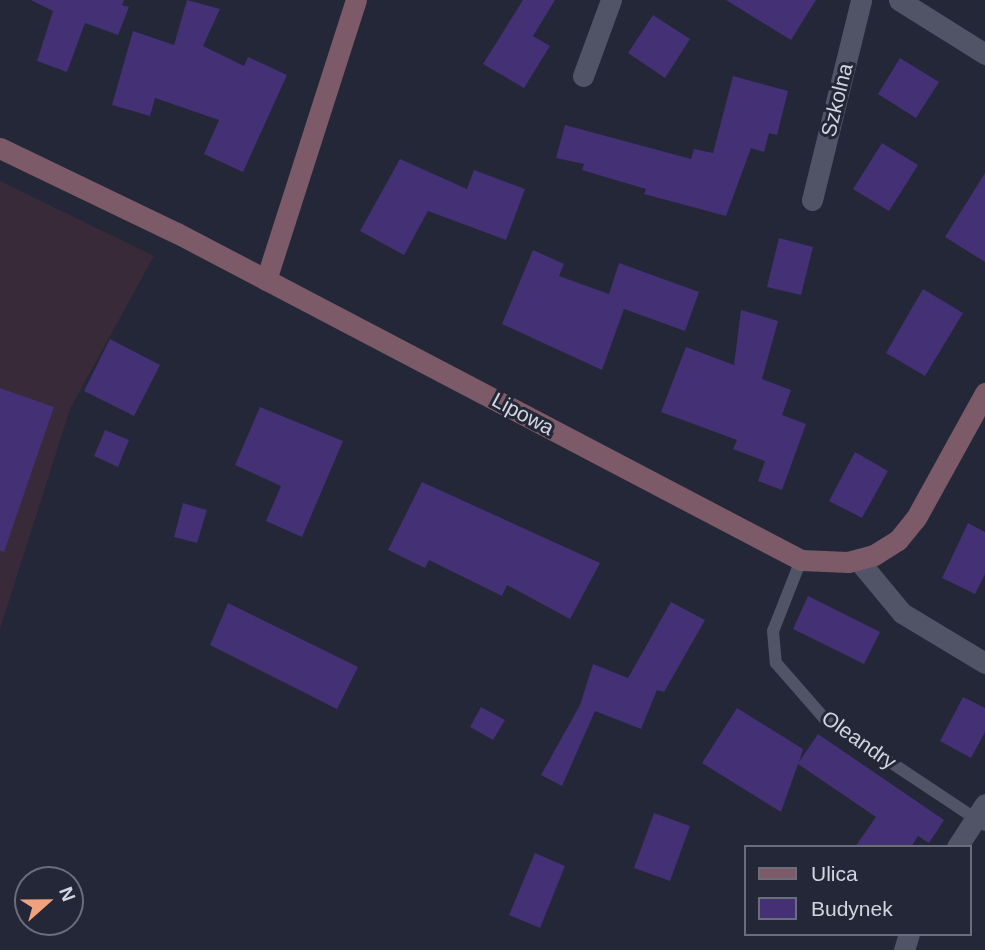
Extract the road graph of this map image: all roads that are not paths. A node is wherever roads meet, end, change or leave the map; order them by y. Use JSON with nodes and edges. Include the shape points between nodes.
{"nodes":[{"id":1,"x":356,"y":0,"type":"edge"},
{"id":2,"x":611,"y":0,"type":"edge"},
{"id":3,"x":861,"y":0,"type":"edge"},
{"id":4,"x":899,"y":0,"type":"edge"},
{"id":5,"x":985,"y":54,"type":"edge"},
{"id":6,"x":583,"y":76,"type":"dead end"},
{"id":7,"x":0,"y":148,"type":"edge"},
{"id":8,"x":812,"y":200,"type":"dead end"},
{"id":9,"x":266,"y":280,"type":"junction"},
{"id":10,"x":985,"y":393,"type":"edge"},
{"id":11,"x":801,"y":559,"type":"junction"},
{"id":12,"x":858,"y":560,"type":"junction"},
{"id":13,"x":985,"y":663,"type":"edge"},
{"id":14,"x":982,"y":816,"type":"edge"},
{"id":15,"x":959,"y":845,"type":"edge"}],
"edges":[{"from":1,"to":9,"type":"street"},
{"from":2,"to":6,"type":"street"},
{"from":3,"to":8,"type":"street","name":"Szkolna"},
{"from":4,"to":5,"type":"street"},
{"from":7,"to":9,"type":"street","name":"Lipowa"},
{"from":9,"to":11,"type":"street","name":"Lipowa"},
{"from":10,"to":12,"type":"street","name":"Lipowa","via":[[916,518],[898,540]]},
{"from":11,"to":12,"type":"street","name":"Lipowa"},
{"from":11,"to":14,"type":"lane","name":"Oleandry","via":[[773,631],[776,663],[824,718]]},
{"from":12,"to":13,"type":"street","via":[[902,613]]},
{"from":14,"to":15,"type":"street","name":"Oleandry"}]}
